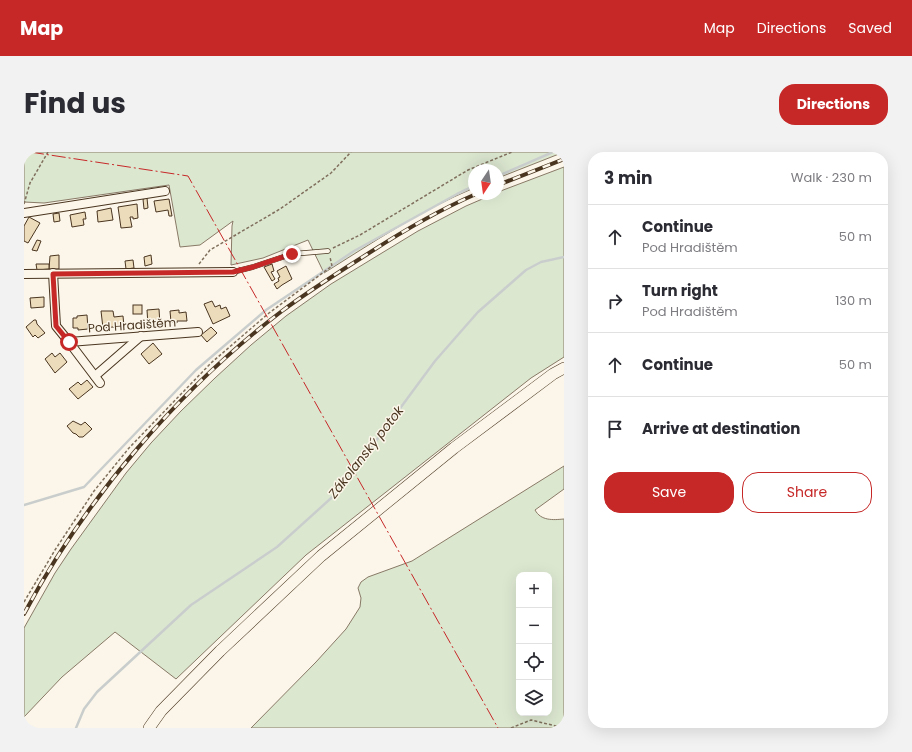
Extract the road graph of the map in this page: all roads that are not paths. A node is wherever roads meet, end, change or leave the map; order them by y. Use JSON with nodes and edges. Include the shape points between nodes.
{"nodes":[{"id":1,"x":165,"y":191,"type":"dead end"},
{"id":2,"x":24,"y":213,"type":"edge"},
{"id":3,"x":328,"y":251,"type":"road end"},
{"id":4,"x":233,"y":272,"type":"joint"},
{"id":5,"x":24,"y":274,"type":"edge"},
{"id":6,"x":53,"y":274,"type":"junction"},
{"id":7,"x":198,"y":332,"type":"dead end"},
{"id":8,"x":141,"y":336,"type":"junction"},
{"id":9,"x":69,"y":342,"type":"junction"},
{"id":10,"x":564,"y":368,"type":"edge"},
{"id":11,"x":95,"y":376,"type":"junction"},
{"id":12,"x":100,"y":383,"type":"dead end"},
{"id":13,"x":149,"y":728,"type":"edge"}],
"edges":[{"from":1,"to":2,"type":"street"},
{"from":3,"to":4,"type":"lane","via":[[292,254]]},
{"from":4,"to":6,"type":"street"},
{"from":5,"to":6,"type":"street"},
{"from":6,"to":9,"type":"street","via":[[56,326]]},
{"from":7,"to":8,"type":"street","name":"Pod Hradištěm"},
{"from":8,"to":9,"type":"street","name":"Pod Hradištěm"},
{"from":8,"to":11,"type":"street"},
{"from":9,"to":11,"type":"street"},
{"from":10,"to":13,"type":"main road","via":[[454,448],[321,556],[220,651],[161,711]]},
{"from":11,"to":12,"type":"street"}]}
